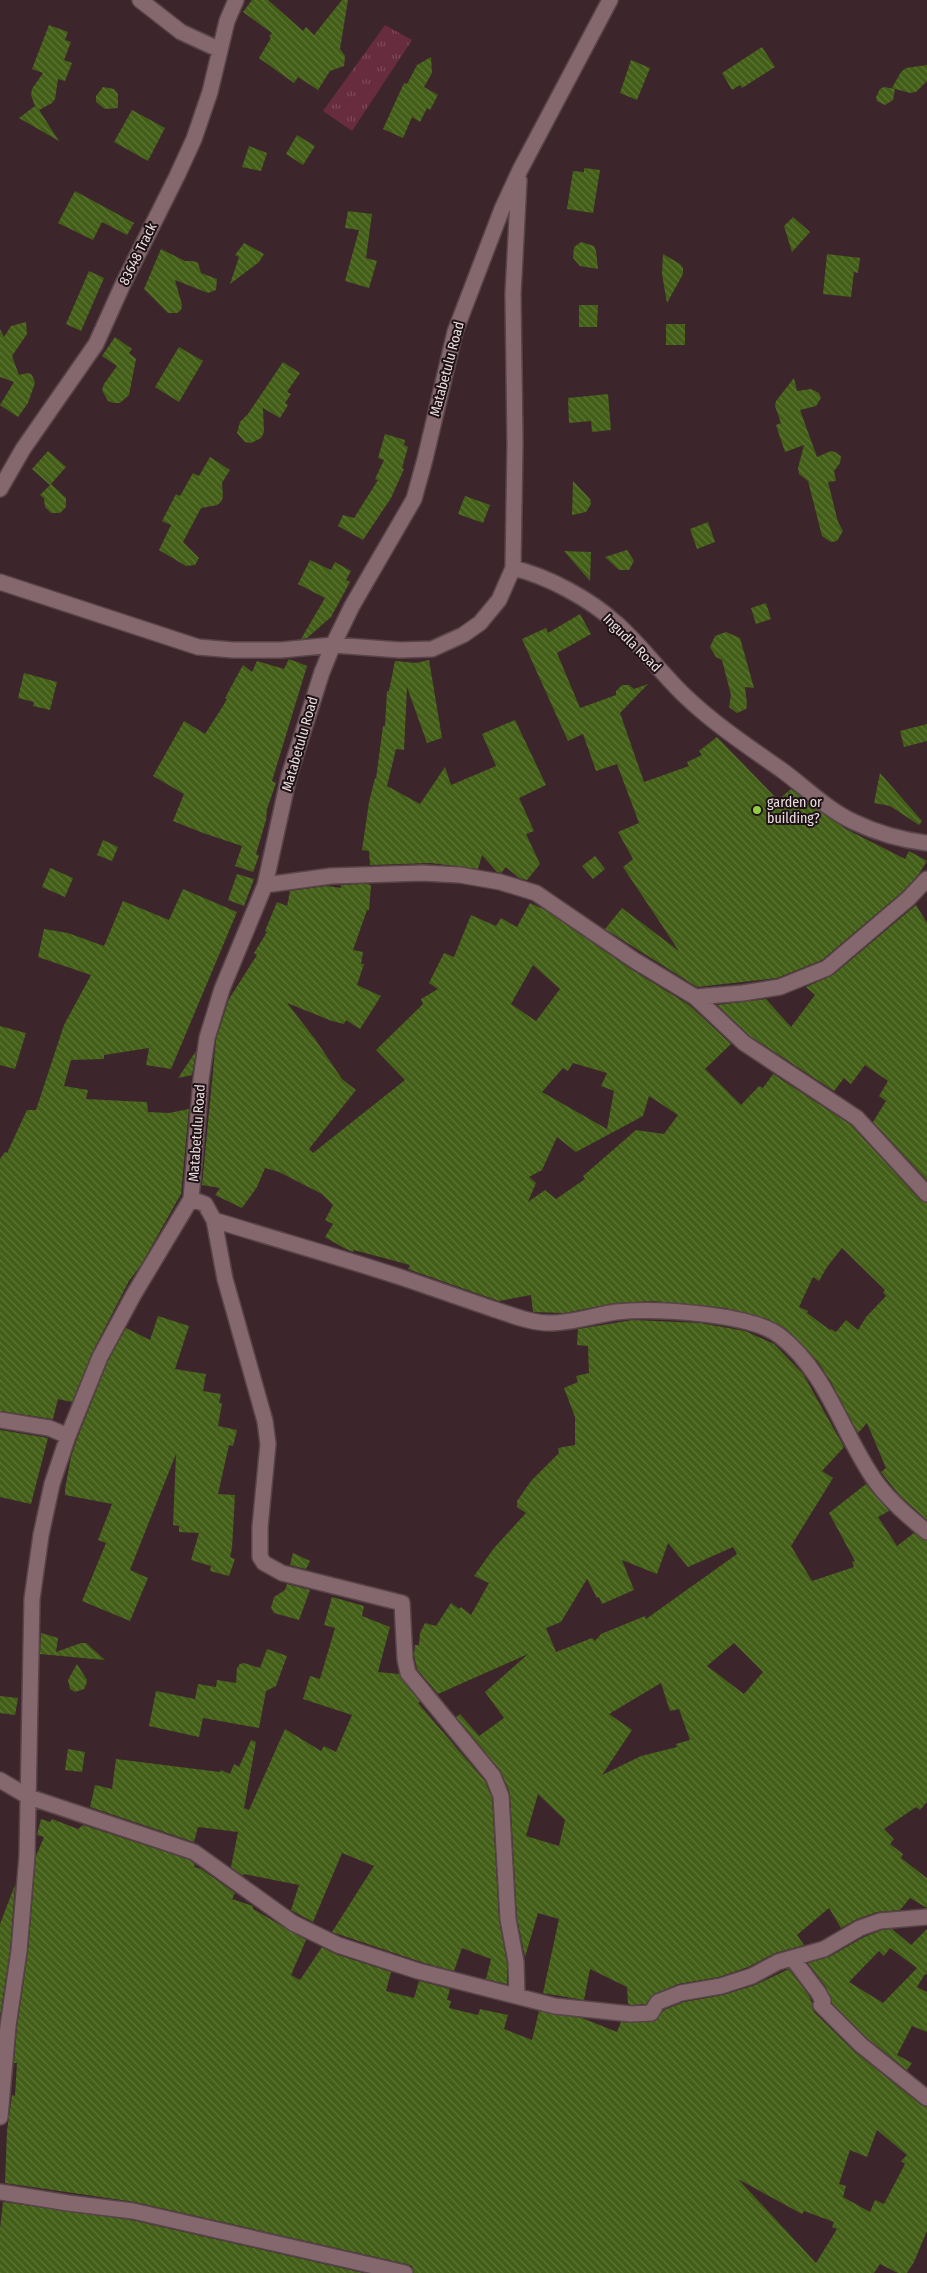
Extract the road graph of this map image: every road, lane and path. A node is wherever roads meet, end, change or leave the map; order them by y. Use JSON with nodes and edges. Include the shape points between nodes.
{"nodes":[{"id":1,"x":140,"y":0,"type":"edge"},
{"id":2,"x":236,"y":0,"type":"edge"},
{"id":3,"x":610,"y":0,"type":"edge"},
{"id":4,"x":220,"y":50,"type":"junction"},
{"id":5,"x":520,"y":170,"type":"junction"},
{"id":6,"x":0,"y":489,"type":"edge"},
{"id":7,"x":513,"y":568,"type":"junction"},
{"id":8,"x":0,"y":582,"type":"edge"},
{"id":9,"x":332,"y":645,"type":"junction"},
{"id":10,"x":927,"y":843,"type":"edge"},
{"id":11,"x":927,"y":879,"type":"edge"},
{"id":12,"x":265,"y":884,"type":"junction"},
{"id":13,"x":695,"y":997,"type":"junction"},
{"id":14,"x":927,"y":1194,"type":"edge"},
{"id":15,"x":191,"y":1198,"type":"junction"},
{"id":16,"x":214,"y":1220,"type":"junction"},
{"id":17,"x":0,"y":1420,"type":"edge"},
{"id":18,"x":68,"y":1436,"type":"junction"},
{"id":19,"x":927,"y":1532,"type":"edge"},
{"id":20,"x":0,"y":1780,"type":"edge"},
{"id":21,"x":29,"y":1797,"type":"junction"},
{"id":22,"x":927,"y":1917,"type":"edge"},
{"id":23,"x":794,"y":1959,"type":"junction"},
{"id":24,"x":517,"y":1996,"type":"junction"},
{"id":25,"x":927,"y":2098,"type":"edge"},
{"id":26,"x":0,"y":2117,"type":"edge"},
{"id":27,"x":0,"y":2192,"type":"edge"},
{"id":28,"x":405,"y":2273,"type":"edge"}],
"edges":[{"from":1,"to":4,"type":"street","via":[[181,32]]},
{"from":2,"to":4,"type":"street","name":"83648 Track"},
{"from":3,"to":5,"type":"street","name":"Matabetulu Road"},
{"from":4,"to":6,"type":"street","name":"83648 Track","via":[[194,139],[96,344],[23,449]]},
{"from":5,"to":7,"type":"street","via":[[513,294]]},
{"from":5,"to":9,"type":"street","name":"Matabetulu Road","via":[[455,332],[414,499]]},
{"from":7,"to":9,"type":"street","via":[[499,600],[480,623],[432,649]]},
{"from":7,"to":10,"type":"street","name":"Ingudla Road","via":[[531,572],[562,587],[616,622],[683,695],[706,715],[836,811],[879,832]]},
{"from":8,"to":9,"type":"street","via":[[198,647],[281,650]]},
{"from":9,"to":12,"type":"street","name":"Matabetulu Road","via":[[289,776]]},
{"from":11,"to":13,"type":"street","via":[[827,968],[780,987]]},
{"from":12,"to":13,"type":"street","via":[[331,876],[422,873],[500,882],[536,893]]},
{"from":12,"to":15,"type":"street","name":"Matabetulu Road","via":[[222,989],[207,1038]]},
{"from":13,"to":14,"type":"street","via":[[744,1043],[857,1118]]},
{"from":15,"to":16,"type":"street","via":[[205,1204]]},
{"from":15,"to":18,"type":"street","name":"Matabetulu Road","via":[[114,1328]]},
{"from":16,"to":19,"type":"street","via":[[526,1320],[551,1323],[619,1312],[652,1311],[707,1315],[760,1326],[785,1341],[814,1372],[876,1481],[892,1501]]},
{"from":16,"to":24,"type":"street","via":[[225,1279],[265,1421],[268,1444],[260,1557],[282,1573],[402,1602],[408,1673],[493,1776],[501,1796],[508,1919],[516,1962]]},
{"from":17,"to":18,"type":"street","via":[[49,1428]]},
{"from":18,"to":21,"type":"street","name":"Matabetulu Road","via":[[52,1484],[32,1599]]},
{"from":20,"to":21,"type":"street"},
{"from":21,"to":24,"type":"street","via":[[194,1852],[293,1923],[338,1945],[418,1971]]},
{"from":21,"to":26,"type":"street","name":"Matabetulu Road","via":[[19,1951]]},
{"from":22,"to":23,"type":"street","via":[[880,1921],[860,1928],[824,1949]]},
{"from":23,"to":24,"type":"street","via":[[778,1962],[752,1976],[721,1986],[681,1993],[658,2002],[651,2012],[632,2014],[571,2008]]},
{"from":23,"to":25,"type":"street","via":[[818,1992],[823,2001],[821,2005],[865,2049]]},
{"from":27,"to":28,"type":"street","via":[[132,2211]]}]}
